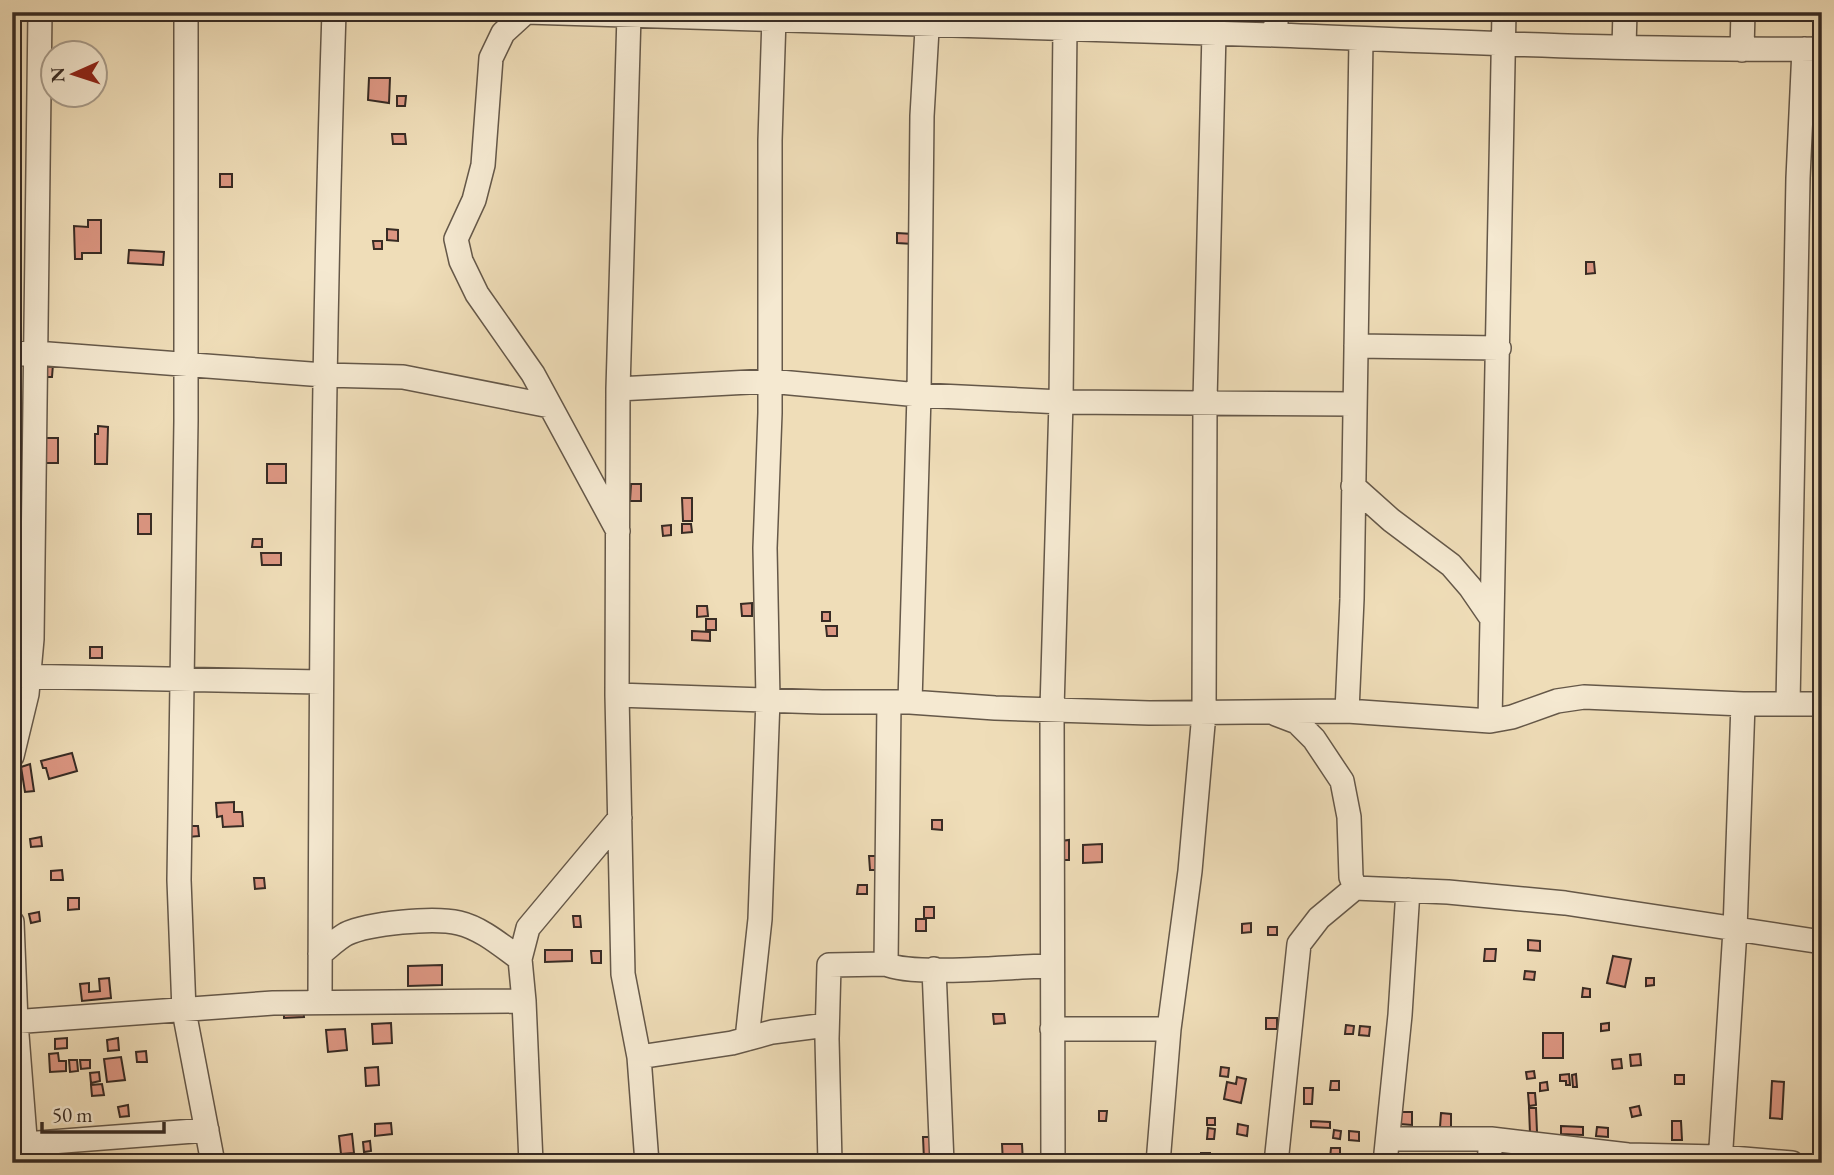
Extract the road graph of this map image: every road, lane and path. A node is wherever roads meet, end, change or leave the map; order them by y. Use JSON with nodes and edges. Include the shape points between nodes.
{"nodes":[{"id":1,"x":40,"y":12,"type":"edge"},
{"id":2,"x":186,"y":12,"type":"edge"},
{"id":3,"x":334,"y":12,"type":"edge"},
{"id":4,"x":1504,"y":12,"type":"edge"},
{"id":5,"x":1625,"y":12,"type":"edge"},
{"id":6,"x":1743,"y":12,"type":"edge"},
{"id":7,"x":570,"y":13,"type":"edge"},
{"id":8,"x":688,"y":14,"type":"edge"},
{"id":9,"x":629,"y":15,"type":"junction"},
{"id":10,"x":803,"y":16,"type":"edge"},
{"id":11,"x":928,"y":17,"type":"edge"},
{"id":12,"x":774,"y":18,"type":"junction"},
{"id":13,"x":1038,"y":19,"type":"edge"},
{"id":14,"x":1157,"y":22,"type":"edge"},
{"id":15,"x":1276,"y":23,"type":"edge"},
{"id":16,"x":1065,"y":27,"type":"junction"},
{"id":17,"x":1214,"y":33,"type":"junction"},
{"id":18,"x":1361,"y":40,"type":"junction"},
{"id":19,"x":1503,"y":44,"type":"junction"},
{"id":20,"x":1624,"y":47,"type":"junction"},
{"id":21,"x":1813,"y":49,"type":"edge"},
{"id":22,"x":1742,"y":50,"type":"junction"},
{"id":23,"x":1356,"y":346,"type":"junction"},
{"id":24,"x":1499,"y":348,"type":"junction"},
{"id":25,"x":23,"y":354,"type":"edge"},
{"id":26,"x":186,"y":364,"type":"junction"},
{"id":27,"x":324,"y":375,"type":"junction"},
{"id":28,"x":769,"y":381,"type":"junction"},
{"id":29,"x":618,"y":388,"type":"junction"},
{"id":30,"x":919,"y":395,"type":"junction"},
{"id":31,"x":1205,"y":401,"type":"junction"},
{"id":32,"x":1061,"y":402,"type":"junction"},
{"id":33,"x":1354,"y":404,"type":"junction"},
{"id":34,"x":550,"y":406,"type":"junction"},
{"id":35,"x":1353,"y":486,"type":"junction"},
{"id":36,"x":618,"y":531,"type":"junction"},
{"id":37,"x":1492,"y":619,"type":"junction"},
{"id":38,"x":20,"y":676,"type":"edge"},
{"id":39,"x":182,"y":680,"type":"junction"},
{"id":40,"x":321,"y":682,"type":"junction"},
{"id":41,"x":617,"y":695,"type":"junction"},
{"id":42,"x":768,"y":699,"type":"junction"},
{"id":43,"x":900,"y":702,"type":"junction"},
{"id":44,"x":1743,"y":704,"type":"junction"},
{"id":45,"x":1788,"y":704,"type":"junction"},
{"id":46,"x":1822,"y":704,"type":"edge"},
{"id":47,"x":1052,"y":709,"type":"junction"},
{"id":48,"x":1347,"y":711,"type":"junction"},
{"id":49,"x":1204,"y":713,"type":"junction"},
{"id":50,"x":1273,"y":713,"type":"junction"},
{"id":51,"x":1490,"y":721,"type":"junction"},
{"id":52,"x":12,"y":756,"type":"edge"},
{"id":53,"x":620,"y":818,"type":"junction"},
{"id":54,"x":1355,"y":888,"type":"junction"},
{"id":55,"x":1408,"y":890,"type":"junction"},
{"id":56,"x":12,"y":922,"type":"edge"},
{"id":57,"x":1735,"y":930,"type":"junction"},
{"id":58,"x":1822,"y":942,"type":"edge"},
{"id":59,"x":320,"y":954,"type":"junction"},
{"id":60,"x":520,"y":959,"type":"junction"},
{"id":61,"x":886,"y":964,"type":"junction"},
{"id":62,"x":1052,"y":966,"type":"junction"},
{"id":63,"x":933,"y":970,"type":"junction"},
{"id":64,"x":524,"y":1001,"type":"junction"},
{"id":65,"x":320,"y":1002,"type":"junction"},
{"id":66,"x":184,"y":1011,"type":"junction"},
{"id":67,"x":14,"y":1022,"type":"edge"},
{"id":68,"x":827,"y":1025,"type":"junction"},
{"id":69,"x":1052,"y":1029,"type":"junction"},
{"id":70,"x":1169,"y":1029,"type":"junction"},
{"id":71,"x":747,"y":1039,"type":"junction"},
{"id":72,"x":639,"y":1057,"type":"junction"},
{"id":73,"x":207,"y":1130,"type":"junction"},
{"id":74,"x":1388,"y":1139,"type":"junction"},
{"id":75,"x":1491,"y":1139,"type":"junction"},
{"id":76,"x":26,"y":1154,"type":"edge"},
{"id":77,"x":1627,"y":1159,"type":"edge"},
{"id":78,"x":1720,"y":1160,"type":"edge"},
{"id":79,"x":213,"y":1163,"type":"edge"},
{"id":80,"x":531,"y":1163,"type":"edge"},
{"id":81,"x":647,"y":1163,"type":"edge"},
{"id":82,"x":830,"y":1163,"type":"edge"},
{"id":83,"x":942,"y":1163,"type":"edge"},
{"id":84,"x":1053,"y":1163,"type":"edge"},
{"id":85,"x":1158,"y":1163,"type":"edge"},
{"id":86,"x":1276,"y":1163,"type":"edge"},
{"id":87,"x":1385,"y":1163,"type":"edge"},
{"id":88,"x":1489,"y":1163,"type":"edge"},
{"id":89,"x":1791,"y":1163,"type":"edge"}],
"edges":[{"from":1,"to":25,"type":"street"},
{"from":2,"to":26,"type":"street"},
{"from":3,"to":27,"type":"street"},
{"from":4,"to":19,"type":"street"},
{"from":5,"to":20,"type":"street"},
{"from":6,"to":22,"type":"street"},
{"from":7,"to":9,"type":"street"},
{"from":7,"to":34,"type":"street","via":[[526,12],[503,33],[491,58],[483,165],[474,200],[456,239],[477,294]]},
{"from":8,"to":9,"type":"street"},
{"from":8,"to":12,"type":"street"},
{"from":9,"to":29,"type":"street"},
{"from":10,"to":11,"type":"street"},
{"from":10,"to":12,"type":"street"},
{"from":11,"to":13,"type":"street"},
{"from":11,"to":30,"type":"street","via":[[922,116]]},
{"from":12,"to":28,"type":"street"},
{"from":13,"to":16,"type":"street"},
{"from":14,"to":16,"type":"street"},
{"from":14,"to":17,"type":"street"},
{"from":15,"to":17,"type":"street"},
{"from":15,"to":18,"type":"street"},
{"from":16,"to":32,"type":"street"},
{"from":17,"to":31,"type":"street"},
{"from":18,"to":19,"type":"street"},
{"from":18,"to":23,"type":"street"},
{"from":19,"to":20,"type":"street"},
{"from":19,"to":24,"type":"street"},
{"from":20,"to":22,"type":"street"},
{"from":21,"to":22,"type":"street"},
{"from":21,"to":45,"type":"street","via":[[1798,178]]},
{"from":23,"to":24,"type":"street"},
{"from":23,"to":33,"type":"street"},
{"from":24,"to":37,"type":"street"},
{"from":25,"to":26,"type":"street"},
{"from":25,"to":38,"type":"street","via":[[32,639]]},
{"from":26,"to":27,"type":"street"},
{"from":26,"to":39,"type":"street"},
{"from":27,"to":34,"type":"street","via":[[403,377]]},
{"from":27,"to":40,"type":"street"},
{"from":28,"to":29,"type":"street"},
{"from":28,"to":30,"type":"street"},
{"from":28,"to":42,"type":"street"},
{"from":29,"to":36,"type":"street"},
{"from":30,"to":32,"type":"street"},
{"from":30,"to":43,"type":"street"},
{"from":31,"to":32,"type":"street"},
{"from":31,"to":33,"type":"street"},
{"from":31,"to":49,"type":"street"},
{"from":32,"to":47,"type":"street"},
{"from":33,"to":35,"type":"street"},
{"from":34,"to":36,"type":"street"},
{"from":35,"to":37,"type":"street","via":[[1451,565]]},
{"from":35,"to":48,"type":"street"},
{"from":36,"to":41,"type":"street"},
{"from":37,"to":51,"type":"street"},
{"from":38,"to":39,"type":"street"},
{"from":38,"to":52,"type":"street","via":[[27,694]]},
{"from":39,"to":40,"type":"street"},
{"from":39,"to":66,"type":"street","via":[[179,880]]},
{"from":40,"to":59,"type":"street"},
{"from":41,"to":42,"type":"street"},
{"from":41,"to":53,"type":"street"},
{"from":42,"to":43,"type":"street"},
{"from":42,"to":71,"type":"street","via":[[760,919]]},
{"from":43,"to":47,"type":"street"},
{"from":43,"to":61,"type":"street"},
{"from":44,"to":45,"type":"street"},
{"from":44,"to":51,"type":"street","via":[[1584,697]]},
{"from":44,"to":57,"type":"street"},
{"from":45,"to":46,"type":"street"},
{"from":47,"to":49,"type":"street"},
{"from":47,"to":62,"type":"street"},
{"from":48,"to":50,"type":"street"},
{"from":48,"to":51,"type":"street"},
{"from":49,"to":50,"type":"street"},
{"from":49,"to":70,"type":"street","via":[[1190,872]]},
{"from":50,"to":54,"type":"street","via":[[1297,722],[1314,738],[1342,781],[1349,817],[1350,877]]},
{"from":53,"to":60,"type":"street","via":[[528,928]]},
{"from":53,"to":72,"type":"street","via":[[624,974]]},
{"from":54,"to":55,"type":"street"},
{"from":54,"to":86,"type":"street","via":[[1319,918],[1299,944]]},
{"from":55,"to":57,"type":"street","via":[[1565,903]]},
{"from":55,"to":74,"type":"street"},
{"from":56,"to":67,"type":"street"},
{"from":57,"to":58,"type":"street"},
{"from":57,"to":78,"type":"street"},
{"from":59,"to":60,"type":"street","via":[[345,934],[377,925],[460,923]]},
{"from":59,"to":65,"type":"street"},
{"from":60,"to":64,"type":"street"},
{"from":61,"to":63,"type":"street"},
{"from":61,"to":68,"type":"street","via":[[829,965]]},
{"from":62,"to":63,"type":"street"},
{"from":62,"to":69,"type":"street"},
{"from":63,"to":83,"type":"street"},
{"from":64,"to":65,"type":"street"},
{"from":64,"to":80,"type":"street"},
{"from":65,"to":66,"type":"street"},
{"from":66,"to":67,"type":"street"},
{"from":66,"to":73,"type":"street"},
{"from":67,"to":76,"type":"street"},
{"from":68,"to":71,"type":"street"},
{"from":68,"to":82,"type":"street"},
{"from":69,"to":70,"type":"street"},
{"from":69,"to":84,"type":"street"},
{"from":70,"to":85,"type":"street"},
{"from":71,"to":72,"type":"street"},
{"from":72,"to":81,"type":"street"},
{"from":73,"to":76,"type":"street"},
{"from":73,"to":79,"type":"street"},
{"from":74,"to":75,"type":"street"},
{"from":74,"to":87,"type":"street"},
{"from":75,"to":77,"type":"street"},
{"from":75,"to":88,"type":"street"},
{"from":77,"to":78,"type":"street"},
{"from":78,"to":89,"type":"street"}]}
